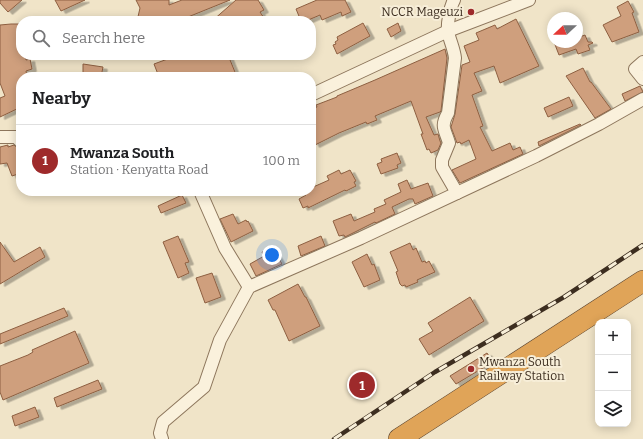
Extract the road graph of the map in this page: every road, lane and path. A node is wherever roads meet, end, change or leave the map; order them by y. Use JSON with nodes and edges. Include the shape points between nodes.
{"nodes":[{"id":1,"x":454,"y":0,"type":"edge"},
{"id":2,"x":529,"y":0,"type":"edge"},
{"id":3,"x":448,"y":31,"type":"junction"},
{"id":4,"x":643,"y":62,"type":"edge"},
{"id":5,"x":643,"y":79,"type":"edge"},
{"id":6,"x":316,"y":93,"type":"edge"},
{"id":7,"x":643,"y":99,"type":"edge"},
{"id":8,"x":0,"y":137,"type":"edge"},
{"id":9,"x":16,"y":137,"type":"edge"},
{"id":10,"x":457,"y":193,"type":"junction"},
{"id":11,"x":202,"y":196,"type":"edge"},
{"id":12,"x":643,"y":281,"type":"edge"},
{"id":13,"x":250,"y":287,"type":"junction"},
{"id":14,"x":162,"y":439,"type":"edge"},
{"id":15,"x":399,"y":439,"type":"edge"}],
"edges":[{"from":1,"to":3,"type":"street"},
{"from":2,"to":3,"type":"street"},
{"from":3,"to":6,"type":"street"},
{"from":3,"to":10,"type":"street","via":[[455,58],[448,113],[443,129],[449,143],[442,167]]},
{"from":4,"to":5,"type":"street","via":[[635,69]]},
{"from":7,"to":10,"type":"street","via":[[536,156]]},
{"from":8,"to":9,"type":"street"},
{"from":10,"to":13,"type":"street"},
{"from":11,"to":13,"type":"street","via":[[225,248]]},
{"from":12,"to":15,"type":"highway"},
{"from":13,"to":14,"type":"street","via":[[220,340],[204,387],[163,422],[160,433]]}]}
